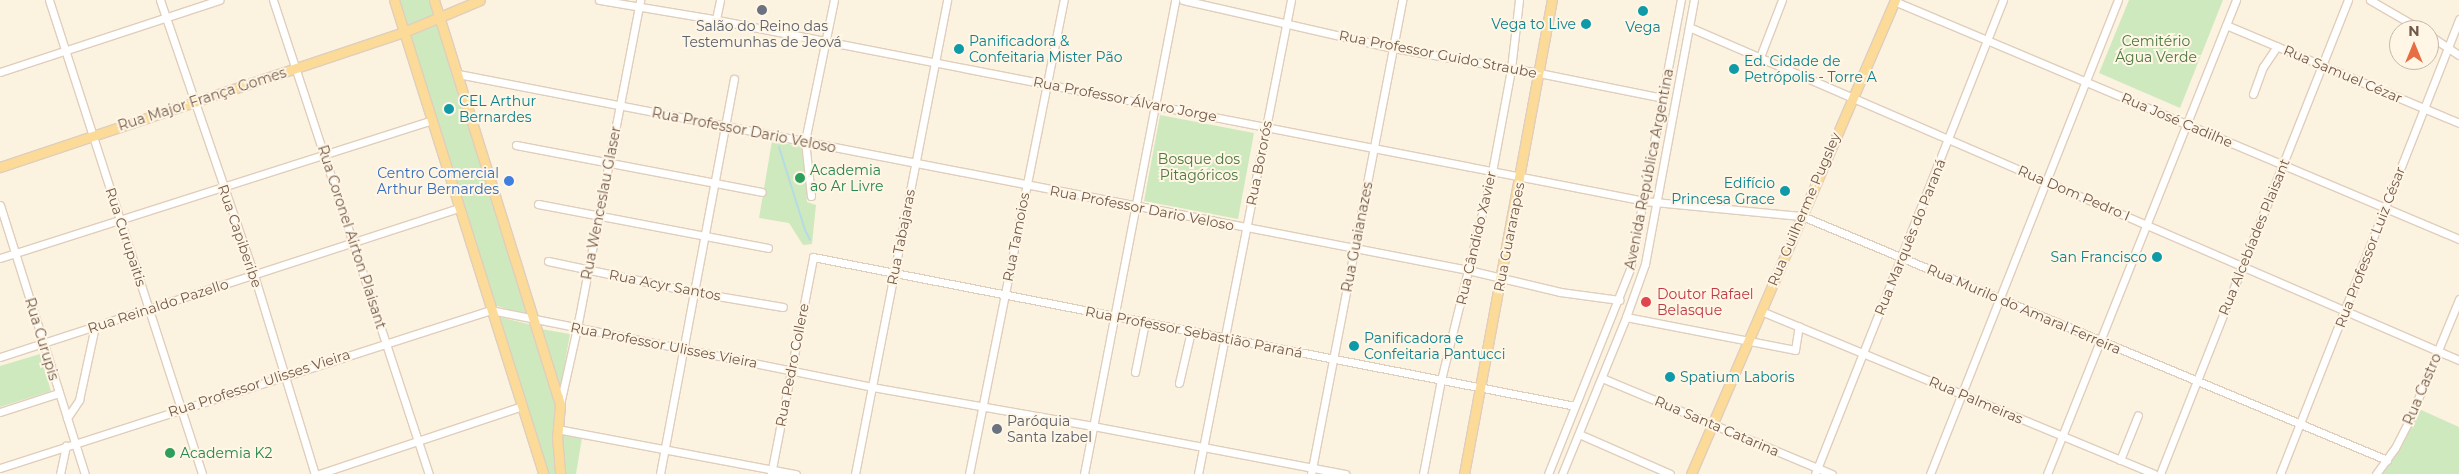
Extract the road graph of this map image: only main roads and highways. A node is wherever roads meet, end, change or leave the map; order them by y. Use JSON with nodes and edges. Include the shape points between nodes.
{"nodes":[{"id":1,"x":394,"y":0,"type":"edge"},
{"id":2,"x":434,"y":0,"type":"edge"},
{"id":3,"x":480,"y":0,"type":"edge"},
{"id":4,"x":1552,"y":0,"type":"edge"},
{"id":5,"x":1895,"y":0,"type":"edge"},
{"id":6,"x":440,"y":17,"type":"junction"},
{"id":7,"x":404,"y":32,"type":"junction"},
{"id":8,"x":0,"y":167,"type":"edge"},
{"id":9,"x":543,"y":474,"type":"edge"},
{"id":10,"x":560,"y":474,"type":"edge"},
{"id":11,"x":1464,"y":474,"type":"edge"},
{"id":12,"x":1690,"y":474,"type":"edge"}],
"edges":[{"from":1,"to":7,"type":"main road"},
{"from":2,"to":6,"type":"main road"},
{"from":3,"to":6,"type":"main road","name":"Rua Major França Gomes"},
{"from":4,"to":11,"type":"main road","name":"Rua Guararapes"},
{"from":5,"to":12,"type":"main road","name":"Rua Guilherme Pugsley"},
{"from":6,"to":7,"type":"main road","name":"Rua Major França Gomes"},
{"from":6,"to":10,"type":"main road","via":[[560,405],[557,428]]},
{"from":7,"to":8,"type":"main road","name":"Rua Major França Gomes"},
{"from":7,"to":9,"type":"main road"}]}
